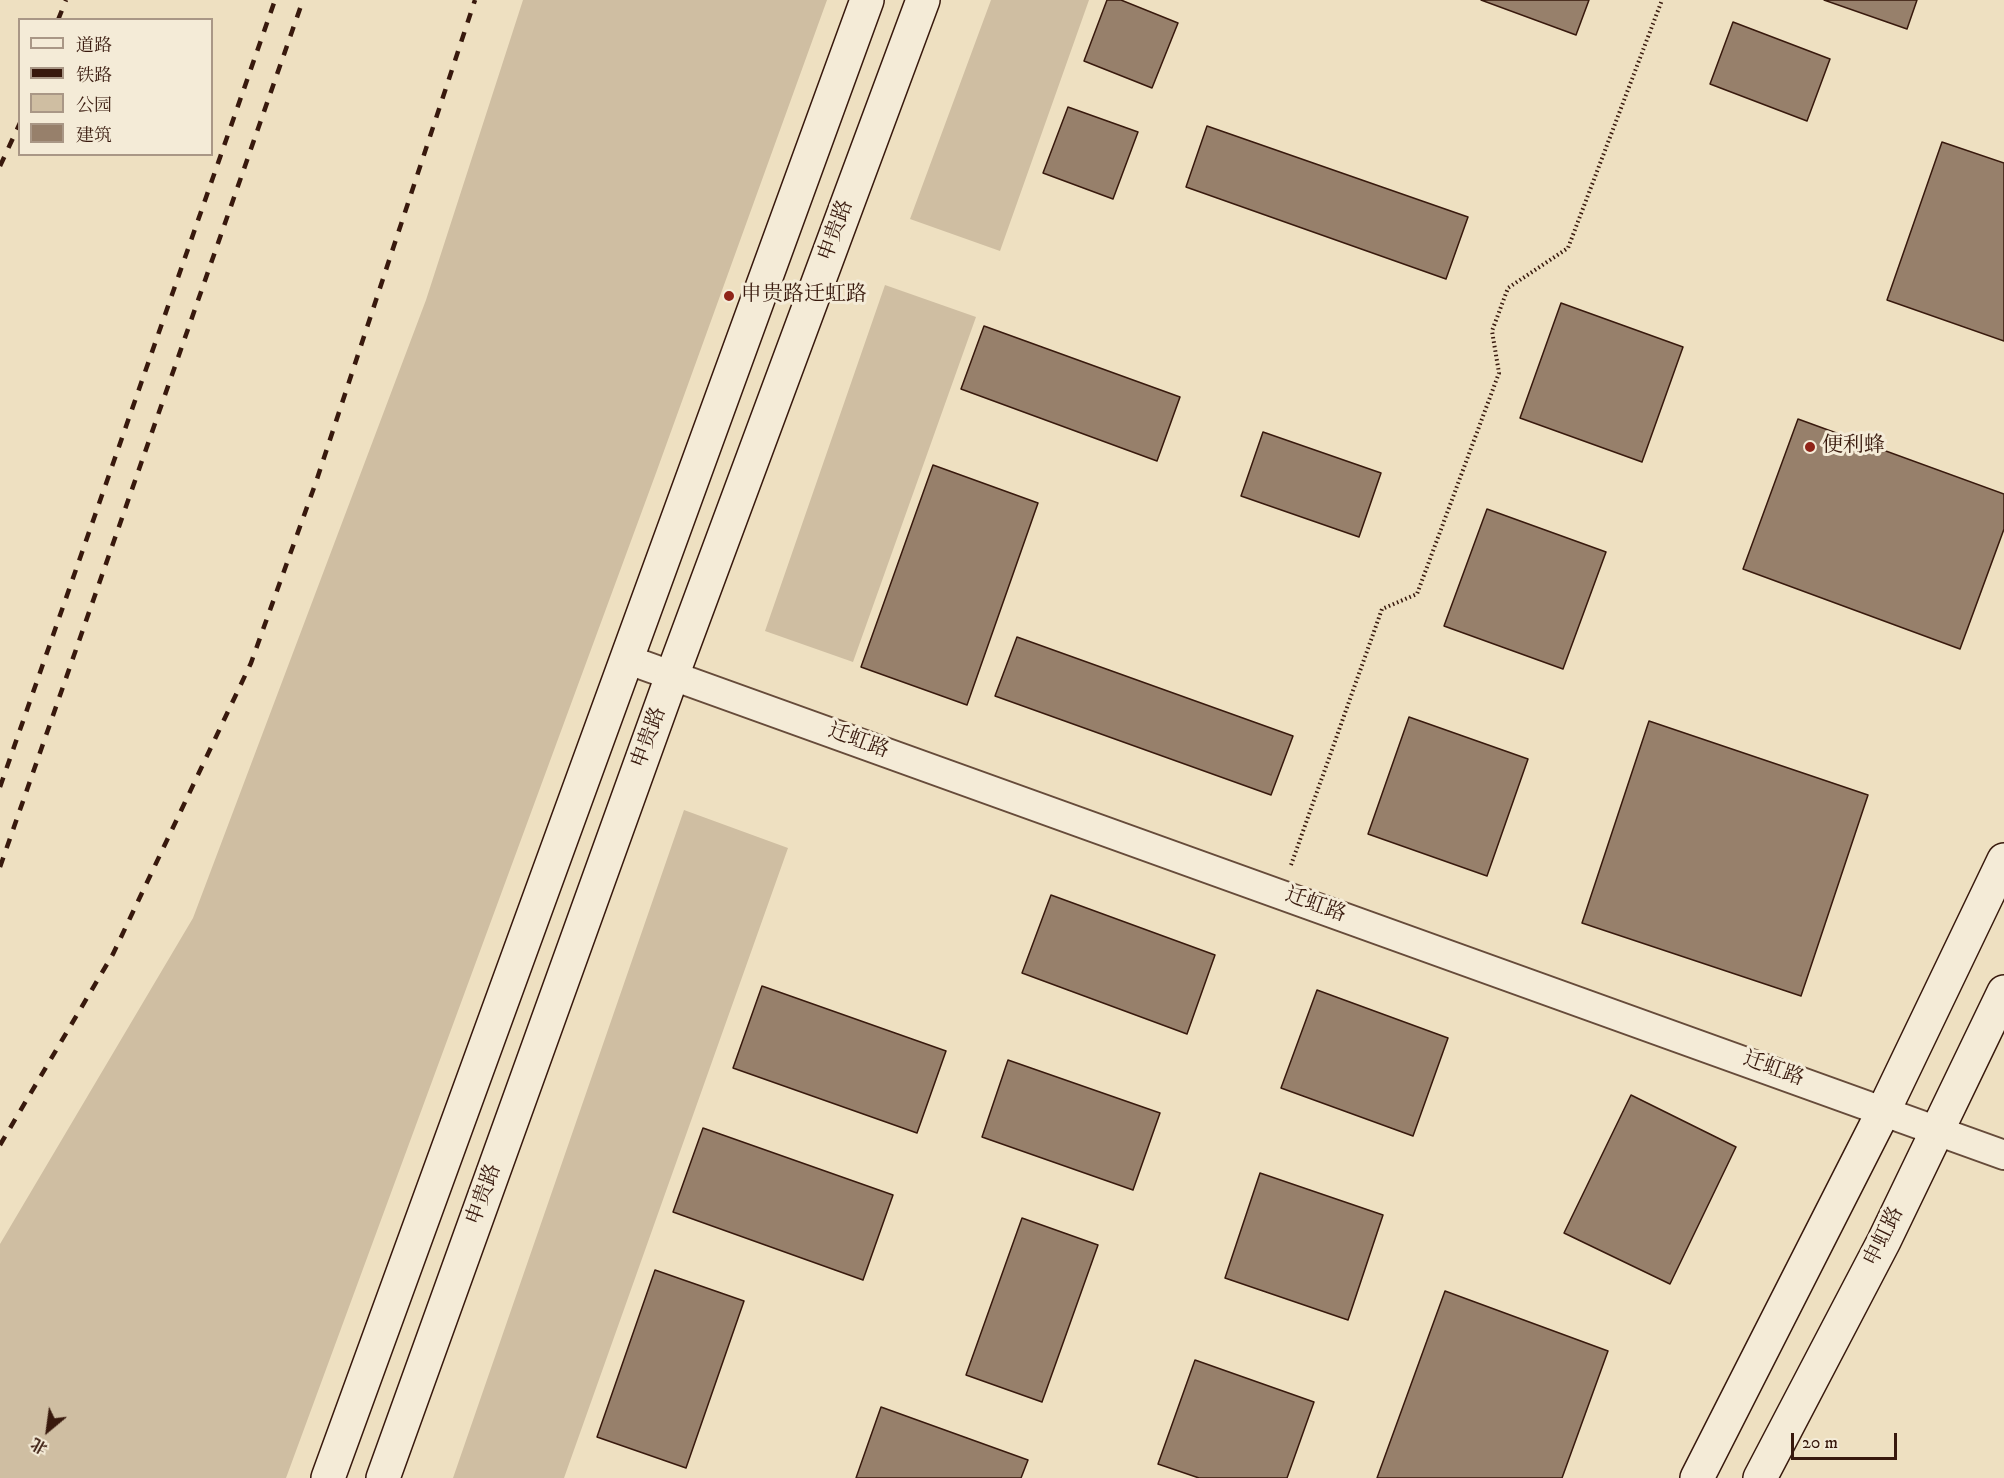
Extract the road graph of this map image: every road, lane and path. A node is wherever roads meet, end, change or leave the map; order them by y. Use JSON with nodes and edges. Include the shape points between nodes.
{"nodes":[{"id":1,"x":867,"y":0,"type":"edge"},
{"id":2,"x":923,"y":0,"type":"edge"},
{"id":3,"x":1662,"y":0,"type":"edge"},
{"id":4,"x":626,"y":659,"type":"junction"},
{"id":5,"x":672,"y":676,"type":"junction"},
{"id":6,"x":2004,"y":860,"type":"edge"},
{"id":7,"x":1281,"y":894,"type":"junction"},
{"id":8,"x":2004,"y":992,"type":"edge"},
{"id":9,"x":1884,"y":1110,"type":"junction"},
{"id":10,"x":1937,"y":1130,"type":"junction"},
{"id":11,"x":2004,"y":1155,"type":"edge"},
{"id":12,"x":328,"y":1478,"type":"edge"},
{"id":13,"x":383,"y":1478,"type":"edge"},
{"id":14,"x":1698,"y":1478,"type":"edge"},
{"id":15,"x":1760,"y":1478,"type":"edge"}],
"edges":[{"from":1,"to":4,"type":"main road"},
{"from":2,"to":5,"type":"main road","name":"申贵路"},
{"from":3,"to":7,"type":"path","via":[[1568,248],[1508,288],[1492,331],[1499,373],[1418,594],[1382,609]]},
{"from":4,"to":5,"type":"street","name":"迁虹路"},
{"from":4,"to":12,"type":"main road"},
{"from":5,"to":7,"type":"street","name":"迁虹路"},
{"from":5,"to":13,"type":"main road","name":"申贵路"},
{"from":6,"to":9,"type":"main road"},
{"from":7,"to":9,"type":"street","name":"迁虹路"},
{"from":8,"to":10,"type":"main road","name":"申虹路"},
{"from":9,"to":10,"type":"street","name":"迁虹路"},
{"from":9,"to":14,"type":"main road"},
{"from":10,"to":11,"type":"street","name":"迁虹路"},
{"from":10,"to":15,"type":"main road","name":"申虹路","via":[[1884,1241]]}]}
